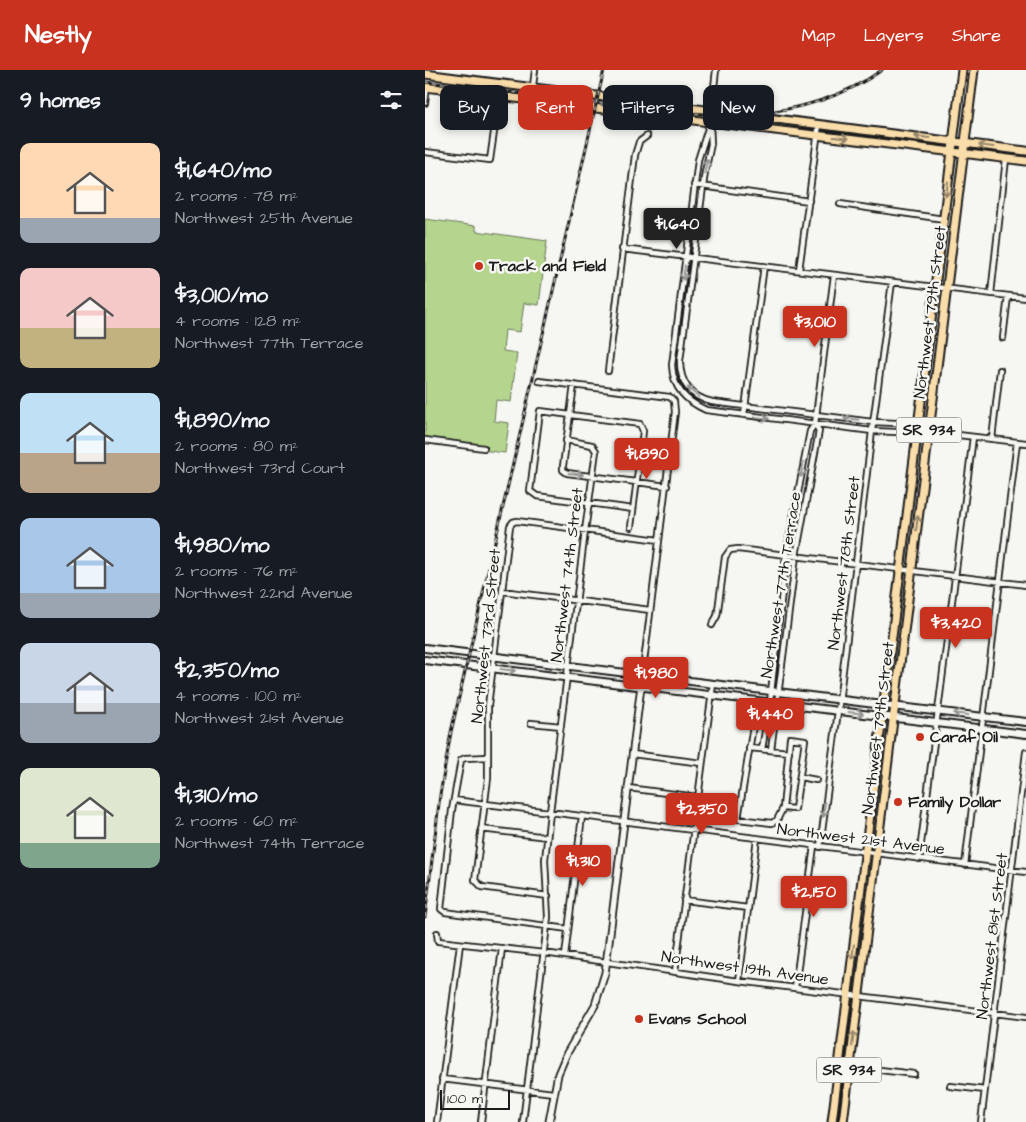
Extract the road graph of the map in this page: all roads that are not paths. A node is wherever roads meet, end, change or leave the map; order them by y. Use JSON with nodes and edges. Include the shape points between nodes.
{"nodes":[{"id":1,"x":535,"y":70,"type":"edge"},
{"id":2,"x":715,"y":70,"type":"edge"},
{"id":3,"x":962,"y":70,"type":"edge"},
{"id":4,"x":973,"y":70,"type":"edge"},
{"id":5,"x":425,"y":74,"type":"edge"},
{"id":6,"x":533,"y":85,"type":"edge"},
{"id":7,"x":714,"y":85,"type":"edge"},
{"id":8,"x":518,"y":86,"type":"edge"},
{"id":9,"x":426,"y":87,"type":"edge"},
{"id":10,"x":440,"y":89,"type":"edge"},
{"id":11,"x":593,"y":95,"type":"edge"},
{"id":12,"x":425,"y":103,"type":"edge"},
{"id":13,"x":593,"y":108,"type":"edge"},
{"id":14,"x":703,"y":109,"type":"edge"},
{"id":15,"x":774,"y":118,"type":"edge"},
{"id":16,"x":703,"y":121,"type":"edge"},
{"id":17,"x":797,"y":121,"type":"junction"},
{"id":18,"x":819,"y":124,"type":"junction"},
{"id":19,"x":774,"y":129,"type":"edge"},
{"id":20,"x":494,"y":130,"type":"edge"},
{"id":21,"x":707,"y":130,"type":"edge"},
{"id":22,"x":710,"y":130,"type":"edge"},
{"id":23,"x":796,"y":132,"type":"junction"},
{"id":24,"x":891,"y":133,"type":"junction"},
{"id":25,"x":817,"y":135,"type":"junction"},
{"id":26,"x":647,"y":136,"type":"dead end"},
{"id":27,"x":953,"y":141,"type":"junction"},
{"id":28,"x":965,"y":143,"type":"junction"},
{"id":29,"x":889,"y":144,"type":"junction"},
{"id":30,"x":1026,"y":151,"type":"edge"},
{"id":31,"x":425,"y":152,"type":"edge"},
{"id":32,"x":951,"y":152,"type":"junction"},
{"id":33,"x":963,"y":154,"type":"junction"},
{"id":34,"x":1006,"y":159,"type":"junction"},
{"id":35,"x":1026,"y":161,"type":"edge"},
{"id":36,"x":695,"y":185,"type":"junction"},
{"id":37,"x":703,"y":186,"type":"junction"},
{"id":38,"x":809,"y":201,"type":"junction"},
{"id":39,"x":839,"y":204,"type":"dead end"},
{"id":40,"x":690,"y":219,"type":"junction"},
{"id":41,"x":943,"y":219,"type":"junction"},
{"id":42,"x":699,"y":220,"type":"junction"},
{"id":43,"x":622,"y":249,"type":"junction"},
{"id":44,"x":686,"y":256,"type":"junction"},
{"id":45,"x":694,"y":257,"type":"junction"},
{"id":46,"x":764,"y":266,"type":"junction"},
{"id":47,"x":799,"y":270,"type":"junction"},
{"id":48,"x":834,"y":275,"type":"junction"},
{"id":49,"x":892,"y":282,"type":"junction"},
{"id":50,"x":935,"y":288,"type":"junction"},
{"id":51,"x":947,"y":289,"type":"junction"},
{"id":52,"x":991,"y":294,"type":"junction"},
{"id":53,"x":681,"y":296,"type":"junction"},
{"id":54,"x":1008,"y":296,"type":"junction"},
{"id":55,"x":689,"y":297,"type":"junction"},
{"id":56,"x":1026,"y":298,"type":"edge"},
{"id":57,"x":676,"y":333,"type":"junction"},
{"id":58,"x":684,"y":334,"type":"junction"},
{"id":59,"x":1003,"y":338,"type":"dead end"},
{"id":60,"x":926,"y":359,"type":"junction"},
{"id":61,"x":938,"y":360,"type":"junction"},
{"id":62,"x":1000,"y":370,"type":"dead end"},
{"id":63,"x":607,"y":371,"type":"dead end"},
{"id":64,"x":539,"y":381,"type":"dead end"},
{"id":65,"x":574,"y":386,"type":"junction"},
{"id":66,"x":745,"y":406,"type":"junction"},
{"id":67,"x":570,"y":415,"type":"junction"},
{"id":68,"x":817,"y":415,"type":"junction"},
{"id":69,"x":744,"y":416,"type":"junction"},
{"id":70,"x":873,"y":422,"type":"junction"},
{"id":71,"x":815,"y":424,"type":"junction"},
{"id":72,"x":916,"y":430,"type":"junction"},
{"id":73,"x":872,"y":431,"type":"junction"},
{"id":74,"x":929,"y":431,"type":"junction"},
{"id":75,"x":973,"y":436,"type":"junction"},
{"id":76,"x":993,"y":439,"type":"junction"},
{"id":77,"x":425,"y":440,"type":"edge"},
{"id":78,"x":566,"y":440,"type":"junction"},
{"id":79,"x":1017,"y":442,"type":"junction"},
{"id":80,"x":1026,"y":444,"type":"edge"},
{"id":81,"x":484,"y":448,"type":"dead end"},
{"id":82,"x":593,"y":476,"type":"junction"},
{"id":83,"x":637,"y":482,"type":"junction"},
{"id":84,"x":667,"y":486,"type":"junction"},
{"id":85,"x":799,"y":487,"type":"junction"},
{"id":86,"x":808,"y":489,"type":"junction"},
{"id":87,"x":908,"y":501,"type":"junction"},
{"id":88,"x":920,"y":502,"type":"junction"},
{"id":89,"x":589,"y":503,"type":"junction"},
{"id":90,"x":633,"y":509,"type":"junction"},
{"id":91,"x":631,"y":527,"type":"dead end"},
{"id":92,"x":791,"y":530,"type":"junction"},
{"id":93,"x":585,"y":531,"type":"junction"},
{"id":94,"x":800,"y":532,"type":"junction"},
{"id":95,"x":659,"y":540,"type":"junction"},
{"id":96,"x":787,"y":555,"type":"junction"},
{"id":97,"x":796,"y":556,"type":"junction"},
{"id":98,"x":856,"y":564,"type":"junction"},
{"id":99,"x":900,"y":570,"type":"junction"},
{"id":100,"x":911,"y":572,"type":"junction"},
{"id":101,"x":956,"y":578,"type":"junction"},
{"id":102,"x":1000,"y":582,"type":"junction"},
{"id":103,"x":1026,"y":585,"type":"edge"},
{"id":104,"x":502,"y":591,"type":"junction"},
{"id":105,"x":576,"y":600,"type":"junction"},
{"id":106,"x":650,"y":610,"type":"junction"},
{"id":107,"x":895,"y":612,"type":"junction"},
{"id":108,"x":712,"y":626,"type":"dead end"},
{"id":109,"x":902,"y":645,"type":"junction"},
{"id":110,"x":425,"y":648,"type":"edge"},
{"id":111,"x":494,"y":657,"type":"junction"},
{"id":112,"x":425,"y":660,"type":"edge"},
{"id":113,"x":568,"y":666,"type":"junction"},
{"id":114,"x":492,"y":668,"type":"junction"},
{"id":115,"x":642,"y":675,"type":"junction"},
{"id":116,"x":567,"y":677,"type":"junction"},
{"id":117,"x":713,"y":684,"type":"junction"},
{"id":118,"x":641,"y":686,"type":"junction"},
{"id":119,"x":774,"y":692,"type":"junction"},
{"id":120,"x":712,"y":695,"type":"junction"},
{"id":121,"x":839,"y":700,"type":"junction"},
{"id":122,"x":770,"y":702,"type":"junction"},
{"id":123,"x":777,"y":703,"type":"junction"},
{"id":124,"x":883,"y":705,"type":"junction"},
{"id":125,"x":895,"y":707,"type":"junction"},
{"id":126,"x":839,"y":711,"type":"junction"},
{"id":127,"x":938,"y":711,"type":"junction"},
{"id":128,"x":882,"y":716,"type":"junction"},
{"id":129,"x":983,"y":717,"type":"junction"},
{"id":130,"x":893,"y":718,"type":"junction"},
{"id":131,"x":754,"y":720,"type":"dead end"},
{"id":132,"x":937,"y":722,"type":"junction"},
{"id":133,"x":1026,"y":722,"type":"edge"},
{"id":134,"x":531,"y":723,"type":"dead end"},
{"id":135,"x":561,"y":726,"type":"junction"},
{"id":136,"x":982,"y":728,"type":"junction"},
{"id":137,"x":1026,"y":734,"type":"edge"},
{"id":138,"x":749,"y":748,"type":"junction"},
{"id":139,"x":762,"y":749,"type":"junction"},
{"id":140,"x":771,"y":750,"type":"junction"},
{"id":141,"x":789,"y":752,"type":"junction"},
{"id":142,"x":1026,"y":752,"type":"edge"},
{"id":143,"x":632,"y":754,"type":"junction"},
{"id":144,"x":488,"y":757,"type":"junction"},
{"id":145,"x":702,"y":763,"type":"junction"},
{"id":146,"x":799,"y":777,"type":"junction"},
{"id":147,"x":875,"y":778,"type":"junction"},
{"id":148,"x":885,"y":778,"type":"junction"},
{"id":149,"x":816,"y":780,"type":"dead end"},
{"id":150,"x":628,"y":788,"type":"junction"},
{"id":151,"x":697,"y":797,"type":"junction"},
{"id":152,"x":454,"y":800,"type":"junction"},
{"id":153,"x":484,"y":804,"type":"junction"},
{"id":154,"x":783,"y":808,"type":"junction"},
{"id":155,"x":550,"y":812,"type":"junction"},
{"id":156,"x":582,"y":816,"type":"junction"},
{"id":157,"x":624,"y":821,"type":"junction"},
{"id":158,"x":481,"y":829,"type":"junction"},
{"id":159,"x":693,"y":830,"type":"junction"},
{"id":160,"x":547,"y":837,"type":"junction"},
{"id":161,"x":757,"y":838,"type":"junction"},
{"id":162,"x":817,"y":846,"type":"junction"},
{"id":163,"x":865,"y":853,"type":"junction"},
{"id":164,"x":876,"y":854,"type":"junction"},
{"id":165,"x":919,"y":859,"type":"junction"},
{"id":166,"x":965,"y":865,"type":"junction"},
{"id":167,"x":1013,"y":870,"type":"junction"},
{"id":168,"x":1026,"y":872,"type":"edge"},
{"id":169,"x":548,"y":896,"type":"junction"},
{"id":170,"x":684,"y":900,"type":"junction"},
{"id":171,"x":748,"y":908,"type":"junction"},
{"id":172,"x":547,"y":926,"type":"junction"},
{"id":173,"x":568,"y":929,"type":"junction"},
{"id":174,"x":855,"y":931,"type":"junction"},
{"id":175,"x":867,"y":932,"type":"junction"},
{"id":176,"x":437,"y":933,"type":"dead end"},
{"id":177,"x":460,"y":944,"type":"junction"},
{"id":178,"x":503,"y":948,"type":"junction"},
{"id":179,"x":544,"y":953,"type":"junction"},
{"id":180,"x":565,"y":956,"type":"junction"},
{"id":181,"x":607,"y":962,"type":"junction"},
{"id":182,"x":675,"y":972,"type":"junction"},
{"id":183,"x":739,"y":981,"type":"junction"},
{"id":184,"x":795,"y":988,"type":"junction"},
{"id":185,"x":847,"y":995,"type":"junction"},
{"id":186,"x":859,"y":996,"type":"junction"},
{"id":187,"x":995,"y":1014,"type":"junction"},
{"id":188,"x":1026,"y":1017,"type":"edge"},
{"id":189,"x":838,"y":1065,"type":"junction"},
{"id":190,"x":849,"y":1066,"type":"junction"},
{"id":191,"x":914,"y":1074,"type":"dead end"},
{"id":192,"x":442,"y":1079,"type":"junction"},
{"id":193,"x":486,"y":1084,"type":"junction"},
{"id":194,"x":950,"y":1086,"type":"dead end"},
{"id":195,"x":527,"y":1090,"type":"junction"},
{"id":196,"x":985,"y":1090,"type":"junction"},
{"id":197,"x":553,"y":1093,"type":"junction"},
{"id":198,"x":437,"y":1122,"type":"edge"},
{"id":199,"x":481,"y":1122,"type":"edge"},
{"id":200,"x":523,"y":1122,"type":"edge"},
{"id":201,"x":549,"y":1122,"type":"edge"},
{"id":202,"x":831,"y":1122,"type":"edge"},
{"id":203,"x":843,"y":1122,"type":"edge"},
{"id":204,"x":981,"y":1122,"type":"edge"}],
"edges":[{"from":1,"to":6,"type":"street"},
{"from":2,"to":7,"type":"street"},
{"from":3,"to":27,"type":"main road","name":"Northwest 79th Street","number":"SR 934"},
{"from":4,"to":28,"type":"main road","name":"Northwest 79th Street","number":"SR 934"},
{"from":5,"to":8,"type":"main road"},
{"from":9,"to":10,"type":"main road"},
{"from":9,"to":12,"type":"street"},
{"from":11,"to":14,"type":"main road"},
{"from":13,"to":16,"type":"main road"},
{"from":15,"to":17,"type":"main road"},
{"from":17,"to":18,"type":"main road"},
{"from":17,"to":23,"type":"main road"},
{"from":18,"to":24,"type":"main road"},
{"from":18,"to":25,"type":"street"},
{"from":19,"to":23,"type":"main road"},
{"from":20,"to":31,"type":"street","via":[[490,160]]},
{"from":21,"to":36,"type":"street","via":[[697,160]]},
{"from":37,"to":22,"type":"street","one_way":true},
{"from":23,"to":25,"type":"main road"},
{"from":27,"to":24,"type":"main road","one_way":true},
{"from":24,"to":29,"type":"main road"},
{"from":25,"to":29,"type":"main road","one_way":true},
{"from":25,"to":38,"type":"street"},
{"from":26,"to":43,"type":"street","via":[[636,149]]},
{"from":27,"to":28,"type":"main road"},
{"from":27,"to":32,"type":"main road","name":"Northwest 79th Street","number":"SR 934"},
{"from":30,"to":28,"type":"main road","one_way":true},
{"from":28,"to":33,"type":"main road","name":"Northwest 79th Street","number":"SR 934"},
{"from":29,"to":32,"type":"main road"},
{"from":32,"to":33,"type":"main road"},
{"from":32,"to":41,"type":"main road","name":"Northwest 79th Street","number":"SR 934","one_way":true},
{"from":33,"to":34,"type":"main road"},
{"from":33,"to":51,"type":"main road","name":"Northwest 79th Street","number":"SR 934"},
{"from":34,"to":35,"type":"main road"},
{"from":34,"to":52,"type":"street"},
{"from":36,"to":37,"type":"street"},
{"from":36,"to":40,"type":"street"},
{"from":37,"to":38,"type":"street"},
{"from":37,"to":42,"type":"street"},
{"from":38,"to":47,"type":"street"},
{"from":39,"to":41,"type":"street"},
{"from":40,"to":42,"type":"street"},
{"from":40,"to":44,"type":"street"},
{"from":41,"to":50,"type":"main road","name":"Northwest 79th Street","number":"SR 934"},
{"from":42,"to":45,"type":"street"},
{"from":43,"to":44,"type":"street"},
{"from":43,"to":63,"type":"street"},
{"from":44,"to":45,"type":"street"},
{"from":44,"to":53,"type":"street","one_way":true},
{"from":45,"to":46,"type":"street"},
{"from":45,"to":55,"type":"street"},
{"from":46,"to":47,"type":"street"},
{"from":46,"to":66,"type":"street"},
{"from":47,"to":48,"type":"street"},
{"from":48,"to":49,"type":"street"},
{"from":48,"to":68,"type":"street","name":"Northwest 77th Terrace"},
{"from":49,"to":50,"type":"street"},
{"from":49,"to":70,"type":"street","name":"Northwest 78th Street"},
{"from":50,"to":51,"type":"street"},
{"from":50,"to":60,"type":"main road","name":"Northwest 79th Street","number":"SR 934"},
{"from":51,"to":52,"type":"street"},
{"from":51,"to":61,"type":"main road","name":"Northwest 79th Street","number":"SR 934"},
{"from":52,"to":54,"type":"street"},
{"from":53,"to":55,"type":"street"},
{"from":53,"to":57,"type":"street"},
{"from":54,"to":56,"type":"street"},
{"from":54,"to":59,"type":"street"},
{"from":55,"to":58,"type":"street"},
{"from":57,"to":58,"type":"street"},
{"from":57,"to":69,"type":"street","via":[[672,365],[674,381],[681,394],[706,410]]},
{"from":66,"to":58,"type":"street","one_way":true,"via":[[702,400],[689,390],[680,369]]},
{"from":60,"to":61,"type":"main road"},
{"from":60,"to":72,"type":"main road","name":"Northwest 79th Street","number":"SR 934"},
{"from":61,"to":74,"type":"main road","name":"Northwest 79th Street","number":"SR 934"},
{"from":62,"to":76,"type":"street"},
{"from":64,"to":65,"type":"street"},
{"from":65,"to":67,"type":"street"},
{"from":65,"to":84,"type":"street","via":[[671,397],[675,412]]},
{"from":66,"to":68,"type":"street"},
{"from":66,"to":69,"type":"street"},
{"from":67,"to":78,"type":"street"},
{"from":67,"to":83,"type":"street","via":[[640,424],[643,431]]},
{"from":67,"to":89,"type":"street","via":[[539,411],[530,491],[537,496]]},
{"from":70,"to":68,"type":"street","one_way":true},
{"from":68,"to":71,"type":"street","name":"Northwest 77th Terrace"},
{"from":69,"to":71,"type":"street","one_way":true},
{"from":70,"to":72,"type":"street","via":[[897,423]]},
{"from":70,"to":73,"type":"street","name":"Northwest 78th Street"},
{"from":71,"to":73,"type":"street"},
{"from":71,"to":85,"type":"street","name":"Northwest 77th Terrace","one_way":true,"via":[[810,430]]},
{"from":71,"to":86,"type":"street","name":"Northwest 77th Terrace","via":[[819,431]]},
{"from":72,"to":73,"type":"street"},
{"from":72,"to":74,"type":"street"},
{"from":72,"to":87,"type":"main road","name":"Northwest 79th Street","number":"SR 934"},
{"from":73,"to":98,"type":"street","name":"Northwest 78th Street"},
{"from":74,"to":75,"type":"street"},
{"from":74,"to":88,"type":"main road","name":"Northwest 79th Street","number":"SR 934"},
{"from":75,"to":76,"type":"street"},
{"from":75,"to":101,"type":"street"},
{"from":76,"to":79,"type":"street"},
{"from":77,"to":81,"type":"street"},
{"from":78,"to":82,"type":"street","name":"Northwest 74th Street","via":[[595,446]]},
{"from":78,"to":82,"type":"street","one_way":true,"via":[[563,470]]},
{"from":79,"to":80,"type":"street"},
{"from":79,"to":102,"type":"street"},
{"from":82,"to":83,"type":"street"},
{"from":82,"to":89,"type":"street","name":"Northwest 74th Street"},
{"from":83,"to":84,"type":"street"},
{"from":83,"to":90,"type":"street"},
{"from":84,"to":95,"type":"street"},
{"from":85,"to":86,"type":"street"},
{"from":85,"to":92,"type":"street","name":"Northwest 77th Terrace"},
{"from":86,"to":94,"type":"street","name":"Northwest 77th Terrace"},
{"from":87,"to":88,"type":"main road"},
{"from":87,"to":99,"type":"main road","name":"Northwest 79th Street","number":"SR 934"},
{"from":100,"to":88,"type":"main road","name":"Northwest 79th Street","number":"SR 934","one_way":true},
{"from":89,"to":90,"type":"street"},
{"from":89,"to":93,"type":"street","name":"Northwest 74th Street"},
{"from":90,"to":91,"type":"street"},
{"from":92,"to":94,"type":"street"},
{"from":92,"to":96,"type":"street","name":"Northwest 77th Terrace"},
{"from":93,"to":95,"type":"street"},
{"from":93,"to":104,"type":"street","name":"Northwest 73rd Street","via":[[513,522]]},
{"from":93,"to":105,"type":"street","name":"Northwest 74th Street"},
{"from":94,"to":97,"type":"street","name":"Northwest 77th Terrace"},
{"from":95,"to":106,"type":"street"},
{"from":96,"to":97,"type":"street"},
{"from":96,"to":108,"type":"street","via":[[730,550],[725,557],[717,616]]},
{"from":96,"to":119,"type":"street","name":"Northwest 77th Terrace"},
{"from":97,"to":98,"type":"street"},
{"from":97,"to":119,"type":"street","name":"Northwest 77th Terrace"},
{"from":98,"to":99,"type":"street"},
{"from":98,"to":121,"type":"street","name":"Northwest 78th Street"},
{"from":99,"to":100,"type":"street"},
{"from":99,"to":107,"type":"main road","name":"Northwest 79th Street","number":"SR 934"},
{"from":100,"to":101,"type":"street"},
{"from":100,"to":109,"type":"main road","name":"Northwest 79th Street","number":"SR 934"},
{"from":101,"to":102,"type":"street"},
{"from":101,"to":127,"type":"street"},
{"from":102,"to":103,"type":"street"},
{"from":102,"to":129,"type":"street"},
{"from":104,"to":105,"type":"street"},
{"from":104,"to":111,"type":"street","name":"Northwest 73rd Street"},
{"from":105,"to":106,"type":"street"},
{"from":105,"to":113,"type":"street","name":"Northwest 74th Street"},
{"from":106,"to":115,"type":"street"},
{"from":107,"to":109,"type":"main road","via":[[896,635]]},
{"from":107,"to":124,"type":"main road","name":"Northwest 79th Street","number":"SR 934"},
{"from":109,"to":125,"type":"main road","name":"Northwest 79th Street","number":"SR 934"},
{"from":110,"to":111,"type":"main road"},
{"from":111,"to":113,"type":"main road"},
{"from":111,"to":114,"type":"street","name":"Northwest 73rd Street"},
{"from":112,"to":114,"type":"main road"},
{"from":113,"to":115,"type":"main road"},
{"from":113,"to":116,"type":"street","name":"Northwest 74th Street"},
{"from":114,"to":116,"type":"main road","one_way":true},
{"from":114,"to":144,"type":"street","name":"Northwest 73rd Street"},
{"from":115,"to":117,"type":"main road"},
{"from":115,"to":118,"type":"street"},
{"from":116,"to":118,"type":"main road"},
{"from":116,"to":135,"type":"street","name":"Northwest 74th Street"},
{"from":117,"to":119,"type":"main road"},
{"from":117,"to":120,"type":"street"},
{"from":118,"to":120,"type":"main road"},
{"from":118,"to":143,"type":"street"},
{"from":119,"to":121,"type":"main road"},
{"from":119,"to":122,"type":"street","name":"Northwest 77th Terrace"},
{"from":119,"to":123,"type":"street","name":"Northwest 77th Terrace"},
{"from":120,"to":122,"type":"main road"},
{"from":120,"to":145,"type":"street"},
{"from":121,"to":124,"type":"main road"},
{"from":121,"to":126,"type":"street","name":"Northwest 78th Street"},
{"from":122,"to":123,"type":"main road"},
{"from":122,"to":139,"type":"street","name":"Northwest 77th Terrace"},
{"from":123,"to":126,"type":"main road"},
{"from":123,"to":140,"type":"street","name":"Northwest 77th Terrace"},
{"from":124,"to":125,"type":"main road"},
{"from":124,"to":128,"type":"main road","name":"Northwest 79th Street","number":"SR 934"},
{"from":125,"to":127,"type":"main road"},
{"from":125,"to":130,"type":"main road","name":"Northwest 79th Street","number":"SR 934"},
{"from":126,"to":128,"type":"main road","one_way":true},
{"from":126,"to":162,"type":"street","name":"Northwest 78th Street","one_way":true},
{"from":129,"to":127,"type":"main road","one_way":true},
{"from":127,"to":132,"type":"street"},
{"from":128,"to":130,"type":"main road"},
{"from":128,"to":147,"type":"main road","name":"Northwest 79th Street","number":"SR 934"},
{"from":129,"to":133,"type":"main road"},
{"from":129,"to":136,"type":"street"},
{"from":130,"to":132,"type":"main road"},
{"from":130,"to":148,"type":"main road","name":"Northwest 79th Street","number":"SR 934"},
{"from":131,"to":138,"type":"street"},
{"from":132,"to":136,"type":"main road"},
{"from":132,"to":165,"type":"street"},
{"from":134,"to":135,"type":"street"},
{"from":135,"to":155,"type":"street","name":"Northwest 74th Street"},
{"from":136,"to":137,"type":"main road"},
{"from":136,"to":166,"type":"street"},
{"from":138,"to":139,"type":"street"},
{"from":138,"to":154,"type":"street","via":[[739,819],[772,823]]},
{"from":139,"to":140,"type":"street"},
{"from":140,"to":141,"type":"street"},
{"from":141,"to":146,"type":"street","via":[[790,738],[805,740]]},
{"from":141,"to":154,"type":"street"},
{"from":142,"to":167,"type":"street","name":"Northwest 81st Street"},
{"from":143,"to":145,"type":"street"},
{"from":143,"to":150,"type":"street"},
{"from":144,"to":152,"type":"street","via":[[461,760]]},
{"from":144,"to":153,"type":"street","name":"Northwest 73rd Street"},
{"from":145,"to":151,"type":"street"},
{"from":146,"to":149,"type":"street"},
{"from":146,"to":154,"type":"street","via":[[795,809]]},
{"from":147,"to":148,"type":"main road"},
{"from":147,"to":163,"type":"main road","name":"Northwest 79th Street","number":"SR 934"},
{"from":148,"to":164,"type":"main road","name":"Northwest 79th Street","number":"SR 934"},
{"from":150,"to":151,"type":"street"},
{"from":150,"to":157,"type":"street"},
{"from":151,"to":159,"type":"street"},
{"from":152,"to":153,"type":"street","name":"Northwest 21st Avenue"},
{"from":152,"to":172,"type":"street","via":[[440,906],[442,911]]},
{"from":153,"to":155,"type":"street","name":"Northwest 21st Avenue"},
{"from":153,"to":158,"type":"street","name":"Northwest 73rd Street"},
{"from":155,"to":156,"type":"street","name":"Northwest 21st Avenue"},
{"from":155,"to":160,"type":"street","name":"Northwest 74th Street"},
{"from":156,"to":157,"type":"street","name":"Northwest 21st Avenue"},
{"from":156,"to":173,"type":"street"},
{"from":157,"to":159,"type":"street","name":"Northwest 21st Avenue"},
{"from":157,"to":181,"type":"street"},
{"from":158,"to":160,"type":"street"},
{"from":158,"to":169,"type":"street","name":"Northwest 73rd Street","via":[[475,875],[479,885]]},
{"from":159,"to":161,"type":"street","name":"Northwest 21st Avenue"},
{"from":159,"to":170,"type":"street"},
{"from":160,"to":169,"type":"street","name":"Northwest 74th Street"},
{"from":161,"to":162,"type":"street","name":"Northwest 21st Avenue"},
{"from":161,"to":171,"type":"street"},
{"from":162,"to":163,"type":"street","name":"Northwest 21st Avenue"},
{"from":162,"to":184,"type":"street","name":"Northwest 78th Street"},
{"from":163,"to":164,"type":"street","name":"Northwest 21st Avenue"},
{"from":163,"to":174,"type":"main road","name":"Northwest 79th Street","number":"SR 934"},
{"from":164,"to":165,"type":"street","name":"Northwest 21st Avenue"},
{"from":164,"to":175,"type":"main road","name":"Northwest 79th Street","number":"SR 934"},
{"from":165,"to":166,"type":"street","name":"Northwest 21st Avenue"},
{"from":166,"to":167,"type":"street","name":"Northwest 21st Avenue"},
{"from":167,"to":168,"type":"street","name":"Northwest 21st Avenue"},
{"from":167,"to":187,"type":"street","name":"Northwest 81st Street"},
{"from":169,"to":172,"type":"street","name":"Northwest 74th Street"},
{"from":170,"to":171,"type":"street"},
{"from":170,"to":182,"type":"street"},
{"from":171,"to":183,"type":"street"},
{"from":172,"to":173,"type":"street"},
{"from":172,"to":179,"type":"street","name":"Northwest 74th Street"},
{"from":173,"to":180,"type":"street"},
{"from":174,"to":175,"type":"main road"},
{"from":174,"to":185,"type":"main road","name":"Northwest 79th Street","number":"SR 934","one_way":true},
{"from":175,"to":186,"type":"main road","name":"Northwest 79th Street","number":"SR 934"},
{"from":176,"to":177,"type":"street","via":[[438,941]]},
{"from":177,"to":178,"type":"street","name":"Northwest 19th Avenue"},
{"from":177,"to":192,"type":"street"},
{"from":178,"to":179,"type":"street","name":"Northwest 19th Avenue"},
{"from":178,"to":193,"type":"street"},
{"from":179,"to":180,"type":"street","name":"Northwest 19th Avenue"},
{"from":179,"to":195,"type":"street","name":"Northwest 74th Street"},
{"from":180,"to":181,"type":"street","name":"Northwest 19th Avenue"},
{"from":181,"to":182,"type":"street","name":"Northwest 19th Avenue"},
{"from":181,"to":197,"type":"street","via":[[595,1005],[567,1052]]},
{"from":182,"to":183,"type":"street","name":"Northwest 19th Avenue"},
{"from":183,"to":184,"type":"street","name":"Northwest 19th Avenue"},
{"from":184,"to":185,"type":"street","name":"Northwest 19th Avenue"},
{"from":185,"to":186,"type":"street","name":"Northwest 19th Avenue"},
{"from":185,"to":189,"type":"main road","name":"Northwest 79th Street","number":"SR 934"},
{"from":186,"to":187,"type":"street","name":"Northwest 19th Avenue"},
{"from":190,"to":186,"type":"main road","name":"Northwest 79th Street","number":"SR 934","one_way":true},
{"from":187,"to":188,"type":"street","name":"Northwest 19th Avenue"},
{"from":187,"to":196,"type":"street","name":"Northwest 81st Street"},
{"from":189,"to":190,"type":"street"},
{"from":189,"to":202,"type":"main road","name":"Northwest 79th Street","number":"SR 934"},
{"from":190,"to":191,"type":"street"},
{"from":190,"to":203,"type":"main road","name":"Northwest 79th Street","number":"SR 934"},
{"from":192,"to":193,"type":"street"},
{"from":192,"to":198,"type":"street"},
{"from":193,"to":195,"type":"street"},
{"from":193,"to":199,"type":"street"},
{"from":194,"to":196,"type":"street"},
{"from":195,"to":197,"type":"street"},
{"from":195,"to":200,"type":"street","name":"Northwest 74th Street"},
{"from":196,"to":204,"type":"street","name":"Northwest 81st Street"},
{"from":197,"to":201,"type":"street"}]}
